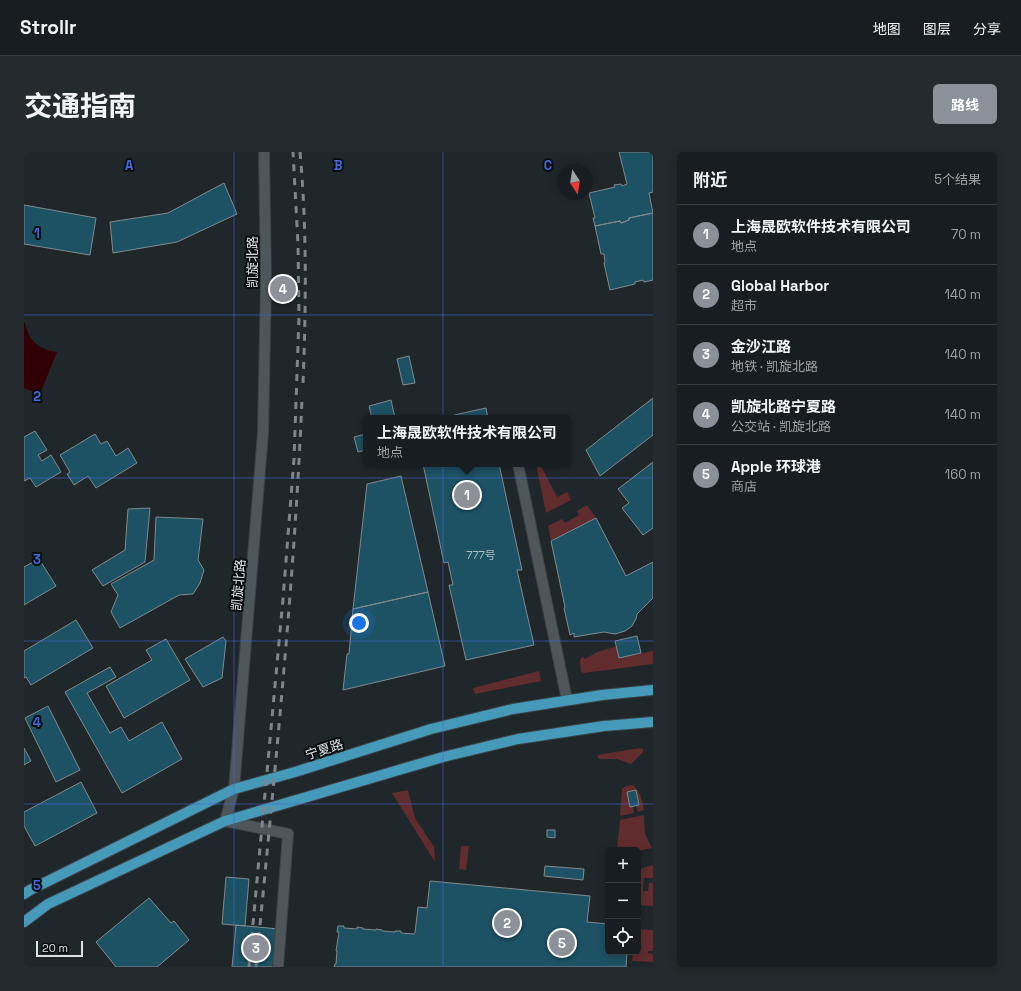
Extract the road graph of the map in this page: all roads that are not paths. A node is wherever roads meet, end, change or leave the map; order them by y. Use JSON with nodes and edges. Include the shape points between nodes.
{"nodes":[{"id":1,"x":264,"y":152,"type":"edge"},
{"id":2,"x":519,"y":467,"type":"edge"},
{"id":3,"x":653,"y":690,"type":"edge"},
{"id":4,"x":567,"y":700,"type":"junction"},
{"id":5,"x":653,"y":722,"type":"edge"},
{"id":6,"x":234,"y":789,"type":"junction"},
{"id":7,"x":225,"y":821,"type":"junction"},
{"id":8,"x":24,"y":894,"type":"edge"},
{"id":9,"x":24,"y":922,"type":"edge"},
{"id":10,"x":278,"y":967,"type":"edge"}],
"edges":[{"from":1,"to":6,"type":"street","name":"凯旋北路","via":[[266,280],[263,433]]},
{"from":2,"to":4,"type":"street"},
{"from":3,"to":4,"type":"main road","name":"宁夏路"},
{"from":4,"to":6,"type":"main road","name":"宁夏路","via":[[513,709],[431,729]]},
{"from":5,"to":7,"type":"main road","via":[[604,726],[518,739],[443,757]]},
{"from":6,"to":7,"type":"street","name":"凯旋北路"},
{"from":6,"to":8,"type":"main road","name":"宁夏路"},
{"from":7,"to":9,"type":"main road","via":[[48,904]]},
{"from":7,"to":10,"type":"street","via":[[288,834]]}]}
